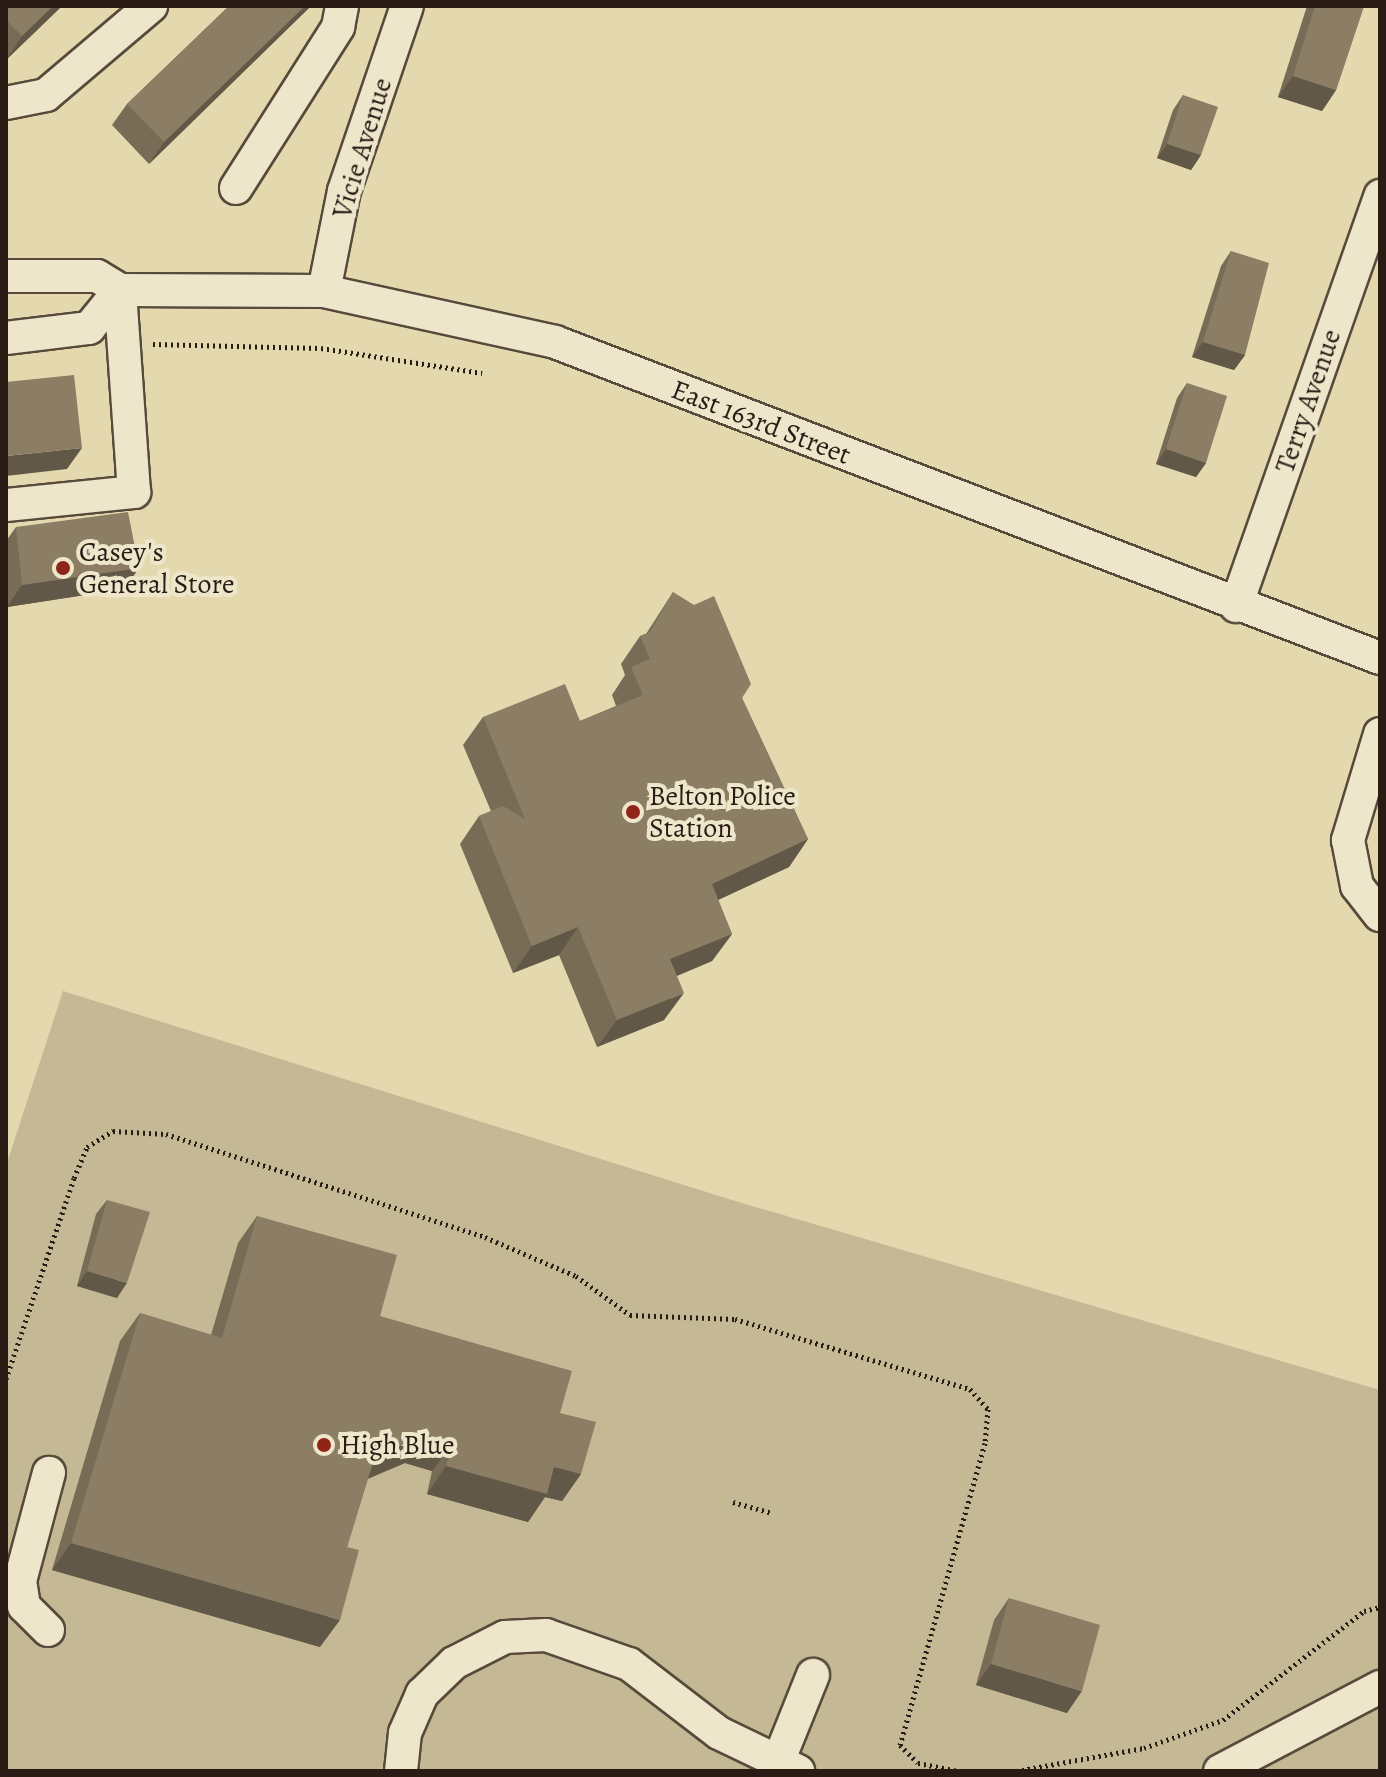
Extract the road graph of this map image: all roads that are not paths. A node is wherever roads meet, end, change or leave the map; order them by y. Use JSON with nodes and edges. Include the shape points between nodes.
{"nodes":[{"id":1,"x":151,"y":6,"type":"edge"},
{"id":2,"x":342,"y":6,"type":"edge"},
{"id":3,"x":407,"y":6,"type":"edge"},
{"id":4,"x":6,"y":103,"type":"edge"},
{"id":5,"x":236,"y":188,"type":"dead end"},
{"id":6,"x":1380,"y":196,"type":"edge"},
{"id":7,"x":6,"y":276,"type":"edge"},
{"id":8,"x":120,"y":290,"type":"junction"},
{"id":9,"x":324,"y":291,"type":"junction"},
{"id":10,"x":6,"y":338,"type":"edge"},
{"id":11,"x":6,"y":505,"type":"edge"},
{"id":12,"x":1236,"y":606,"type":"junction"},
{"id":13,"x":1380,"y":658,"type":"edge"},
{"id":14,"x":1380,"y":734,"type":"edge"},
{"id":15,"x":1380,"y":915,"type":"edge"},
{"id":16,"x":49,"y":1473,"type":"dead end"},
{"id":17,"x":48,"y":1630,"type":"dead end"},
{"id":18,"x":813,"y":1675,"type":"dead end"},
{"id":19,"x":1380,"y":1687,"type":"edge"},
{"id":20,"x":788,"y":1766,"type":"edge"},
{"id":21,"x":401,"y":1771,"type":"edge"},
{"id":22,"x":1220,"y":1771,"type":"edge"}],
"edges":[{"from":1,"to":4,"type":"street","via":[[46,95]]},
{"from":2,"to":5,"type":"street","via":[[338,27]]},
{"from":3,"to":9,"type":"street","name":"Vicie Avenue","via":[[344,191]]},
{"from":6,"to":12,"type":"street","name":"Terry Avenue"},
{"from":7,"to":8,"type":"street","name":"East 163rd Street","via":[[97,276]]},
{"from":8,"to":9,"type":"street","name":"East 163rd Street"},
{"from":8,"to":10,"type":"street","via":[[89,328]]},
{"from":8,"to":11,"type":"street","via":[[134,492]]},
{"from":9,"to":12,"type":"street","name":"East 163rd Street","via":[[555,342]]},
{"from":12,"to":13,"type":"street","name":"East 163rd Street"},
{"from":14,"to":15,"type":"street","via":[[1348,840],[1357,886]]},
{"from":16,"to":17,"type":"street","via":[[20,1581],[24,1606]]},
{"from":18,"to":20,"type":"street"},
{"from":19,"to":22,"type":"street"},
{"from":20,"to":21,"type":"street","via":[[719,1733],[629,1664],[546,1635],[505,1637],[454,1663],[422,1694],[405,1733]]}]}
